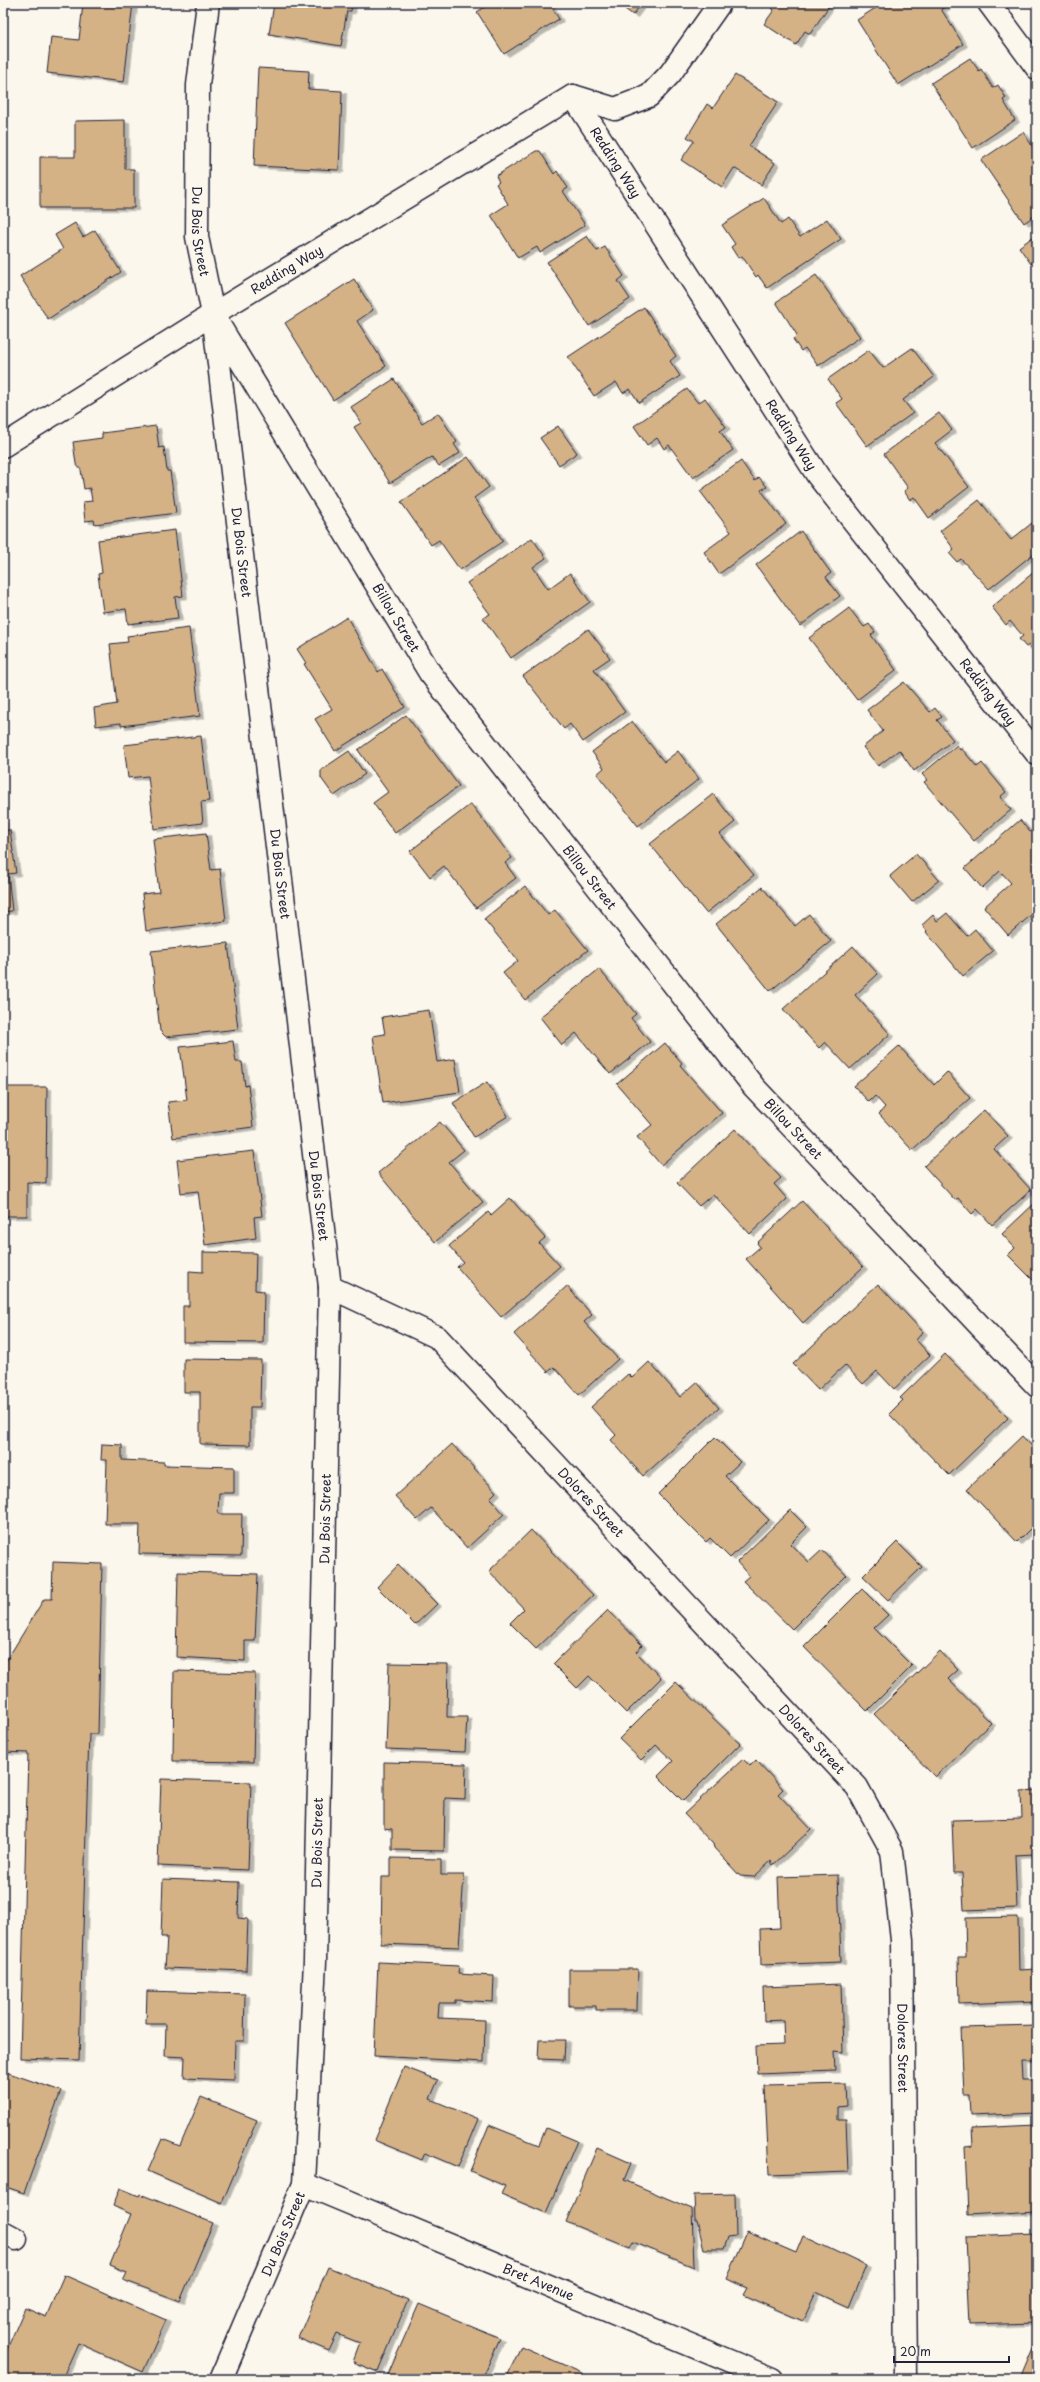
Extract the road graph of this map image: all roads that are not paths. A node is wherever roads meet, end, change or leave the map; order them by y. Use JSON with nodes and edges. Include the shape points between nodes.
{"nodes":[{"id":1,"x":208,"y":3,"type":"edge"},
{"id":2,"x":720,"y":3,"type":"edge"},
{"id":3,"x":989,"y":3,"type":"edge"},
{"id":4,"x":1037,"y":68,"type":"edge"},
{"id":5,"x":572,"y":96,"type":"junction"},
{"id":6,"x":213,"y":314,"type":"junction"},
{"id":7,"x":3,"y":446,"type":"edge"},
{"id":8,"x":1037,"y":754,"type":"edge"},
{"id":9,"x":330,"y":1287,"type":"junction"},
{"id":10,"x":1037,"y":1386,"type":"edge"},
{"id":11,"x":304,"y":2184,"type":"junction"},
{"id":12,"x":221,"y":2379,"type":"edge"},
{"id":13,"x":772,"y":2379,"type":"edge"},
{"id":14,"x":906,"y":2379,"type":"edge"}],
"edges":[{"from":1,"to":6,"type":"street","name":"Du Bois Street","via":[[198,85],[197,237]]},
{"from":2,"to":5,"type":"street","name":"Redding Way","via":[[670,74],[649,96],[614,109]]},
{"from":3,"to":4,"type":"street"},
{"from":5,"to":6,"type":"street","name":"Redding Way"},
{"from":5,"to":8,"type":"street","name":"Redding Way","via":[[818,476]]},
{"from":6,"to":7,"type":"street","name":"Redding Way"},
{"from":6,"to":9,"type":"street","name":"Du Bois Street"},
{"from":6,"to":10,"type":"street","name":"Billou Street","via":[[430,673],[754,1086]]},
{"from":9,"to":11,"type":"street","name":"Du Bois Street","via":[[315,1960]]},
{"from":9,"to":14,"type":"street","name":"Dolores Street","via":[[437,1337],[857,1787],[892,1851],[902,1940]]},
{"from":11,"to":12,"type":"street","name":"Du Bois Street"},
{"from":11,"to":13,"type":"street","name":"Bret Avenue"}]}
